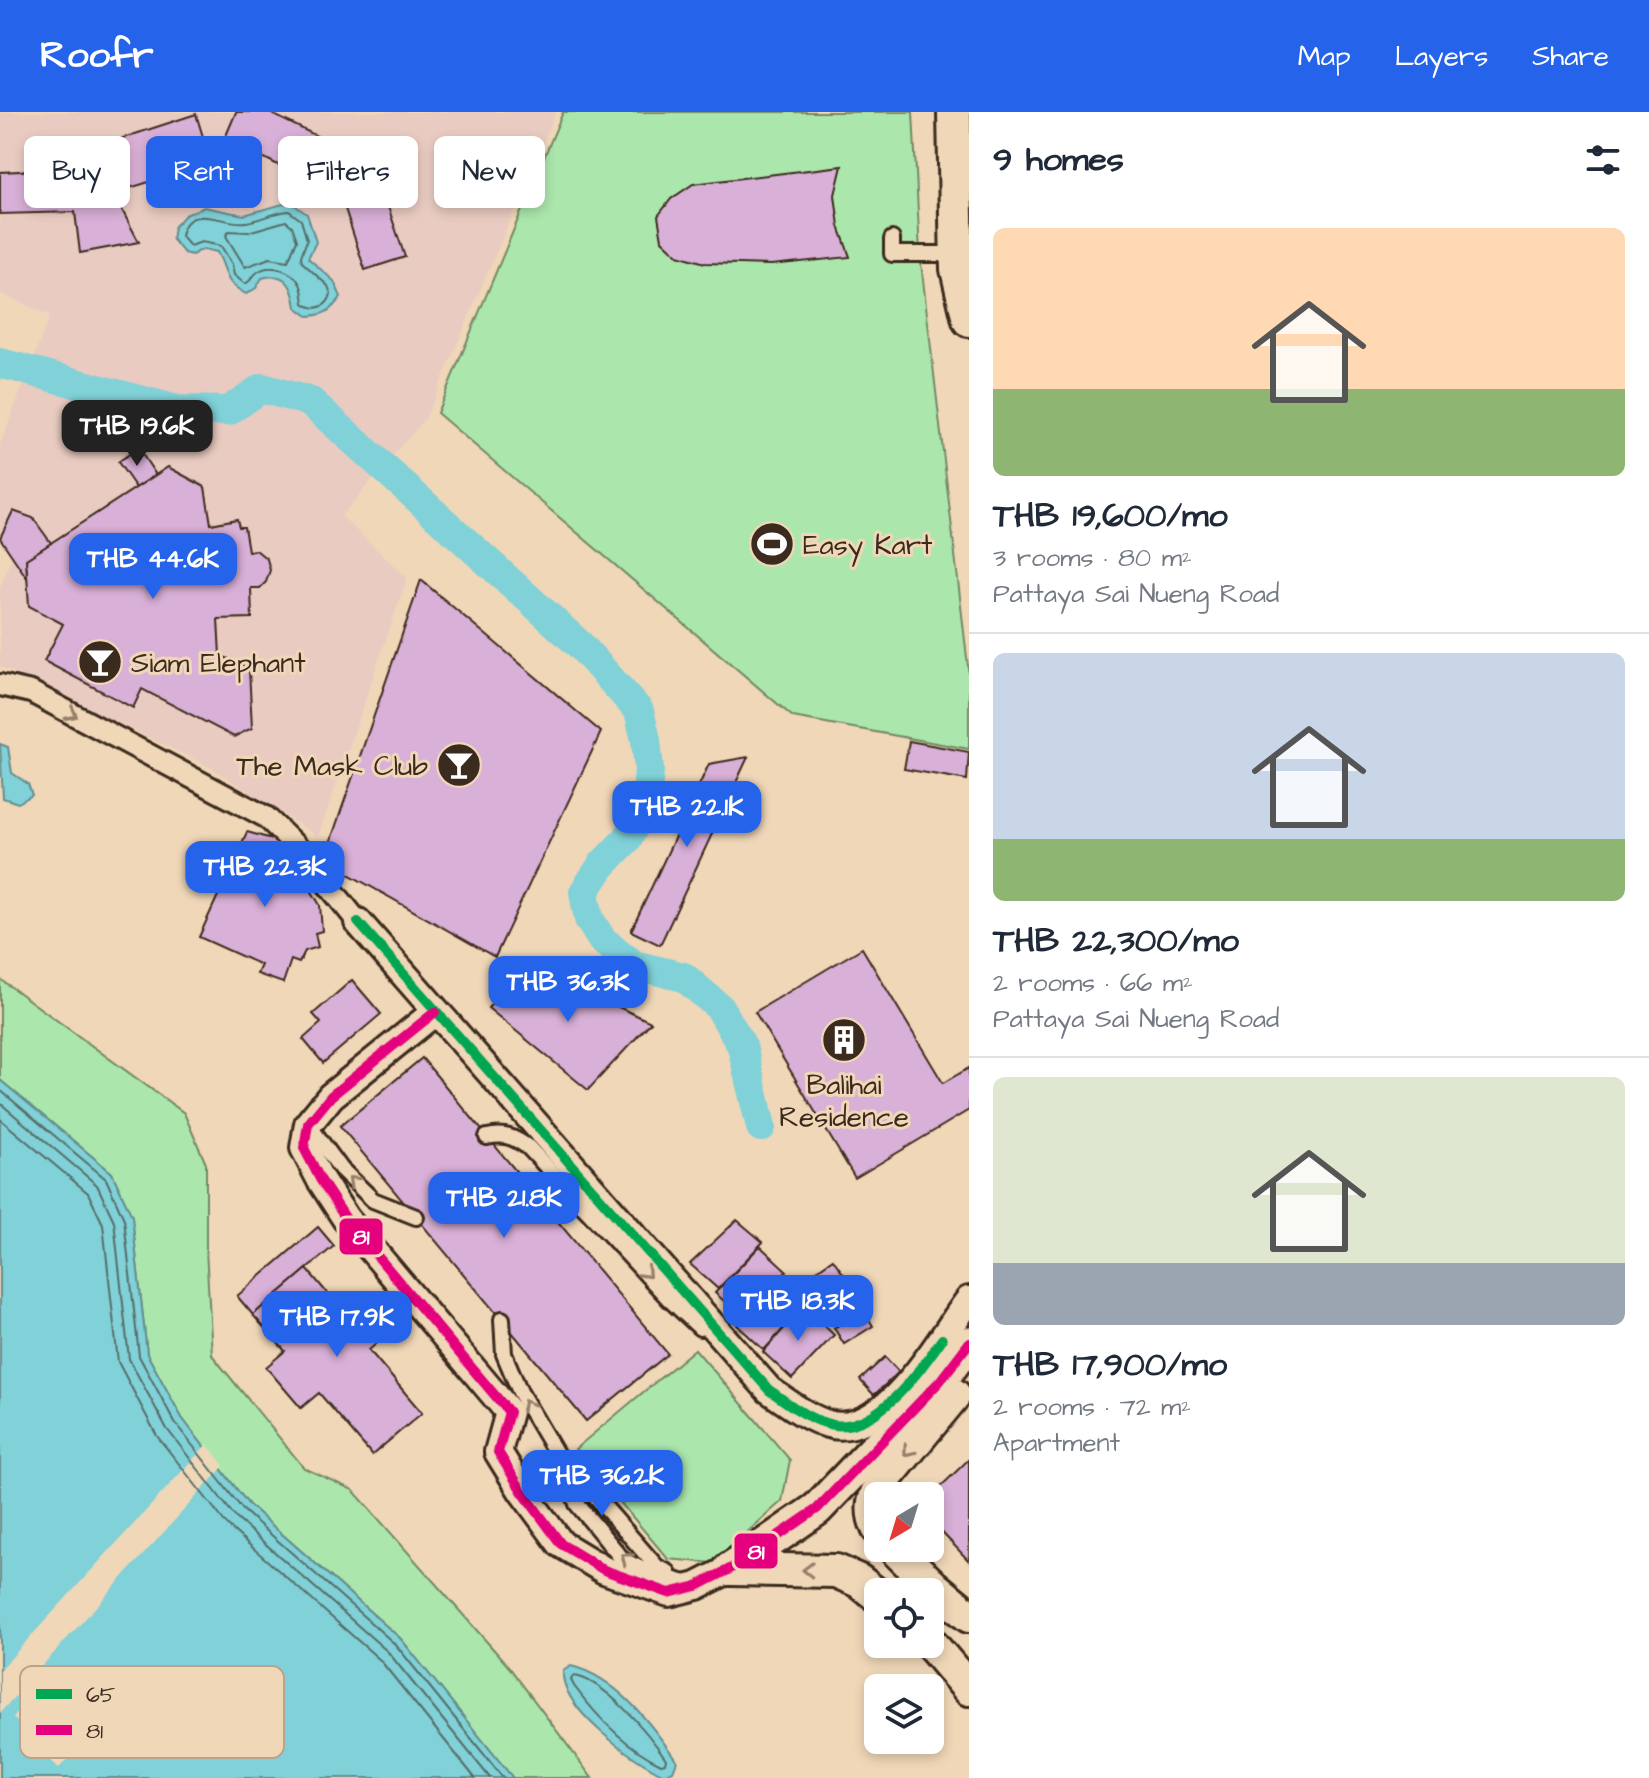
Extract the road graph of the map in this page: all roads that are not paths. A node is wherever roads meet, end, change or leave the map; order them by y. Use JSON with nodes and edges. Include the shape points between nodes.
{"nodes":[{"id":1,"x":954,"y":112,"type":"edge"},
{"id":2,"x":892,"y":239,"type":"dead end"},
{"id":3,"x":956,"y":254,"type":"junction"},
{"id":4,"x":969,"y":320,"type":"edge"},
{"id":5,"x":0,"y":685,"type":"edge"},
{"id":6,"x":358,"y":922,"type":"joint"},
{"id":7,"x":435,"y":1012,"type":"junction"},
{"id":8,"x":308,"y":1124,"type":"junction"},
{"id":9,"x":487,"y":1137,"type":"dead end"},
{"id":10,"x":416,"y":1217,"type":"dead end"},
{"id":11,"x":969,"y":1300,"type":"edge"},
{"id":12,"x":502,"y":1319,"type":"dead end"},
{"id":13,"x":969,"y":1343,"type":"edge"},
{"id":14,"x":754,"y":1372,"type":"junction"},
{"id":15,"x":969,"y":1377,"type":"edge"},
{"id":16,"x":882,"y":1482,"type":"edge"},
{"id":17,"x":908,"y":1562,"type":"edge"},
{"id":18,"x":730,"y":1569,"type":"junction"},
{"id":19,"x":864,"y":1585,"type":"edge"},
{"id":20,"x":697,"y":1586,"type":"junction"},
{"id":21,"x":969,"y":1616,"type":"edge"},
{"id":22,"x":943,"y":1658,"type":"edge"},
{"id":23,"x":969,"y":1689,"type":"edge"}],
"edges":[{"from":1,"to":3,"type":"street"},
{"from":2,"to":3,"type":"lane","via":[[892,254]]},
{"from":3,"to":4,"type":"street"},
{"from":5,"to":6,"type":"street","one_way":true,"via":[[31,692],[266,817]]},
{"from":6,"to":7,"type":"street"},
{"from":7,"to":8,"type":"street","via":[[331,1096]]},
{"from":7,"to":14,"type":"street"},
{"from":10,"to":8,"type":"lane","one_way":true,"via":[[373,1200],[341,1169]]},
{"from":8,"to":20,"type":"street","via":[[304,1148],[346,1219],[509,1412],[498,1452],[561,1544],[604,1570],[669,1593]]},
{"from":9,"to":14,"type":"lane","one_way":true,"via":[[502,1133],[529,1148],[682,1312]]},
{"from":11,"to":14,"type":"street","via":[[909,1384],[856,1425],[829,1424],[804,1413],[769,1390]]},
{"from":20,"to":12,"type":"lane","one_way":true,"via":[[623,1560],[577,1504],[567,1472],[509,1367]]},
{"from":13,"to":18,"type":"street","via":[[940,1381],[817,1509]]},
{"from":15,"to":16,"type":"street","one_way":true},
{"from":17,"to":21,"type":"street"},
{"from":19,"to":18,"type":"street","one_way":true,"via":[[836,1571]]},
{"from":18,"to":20,"type":"street"},
{"from":22,"to":23,"type":"street"}]}
